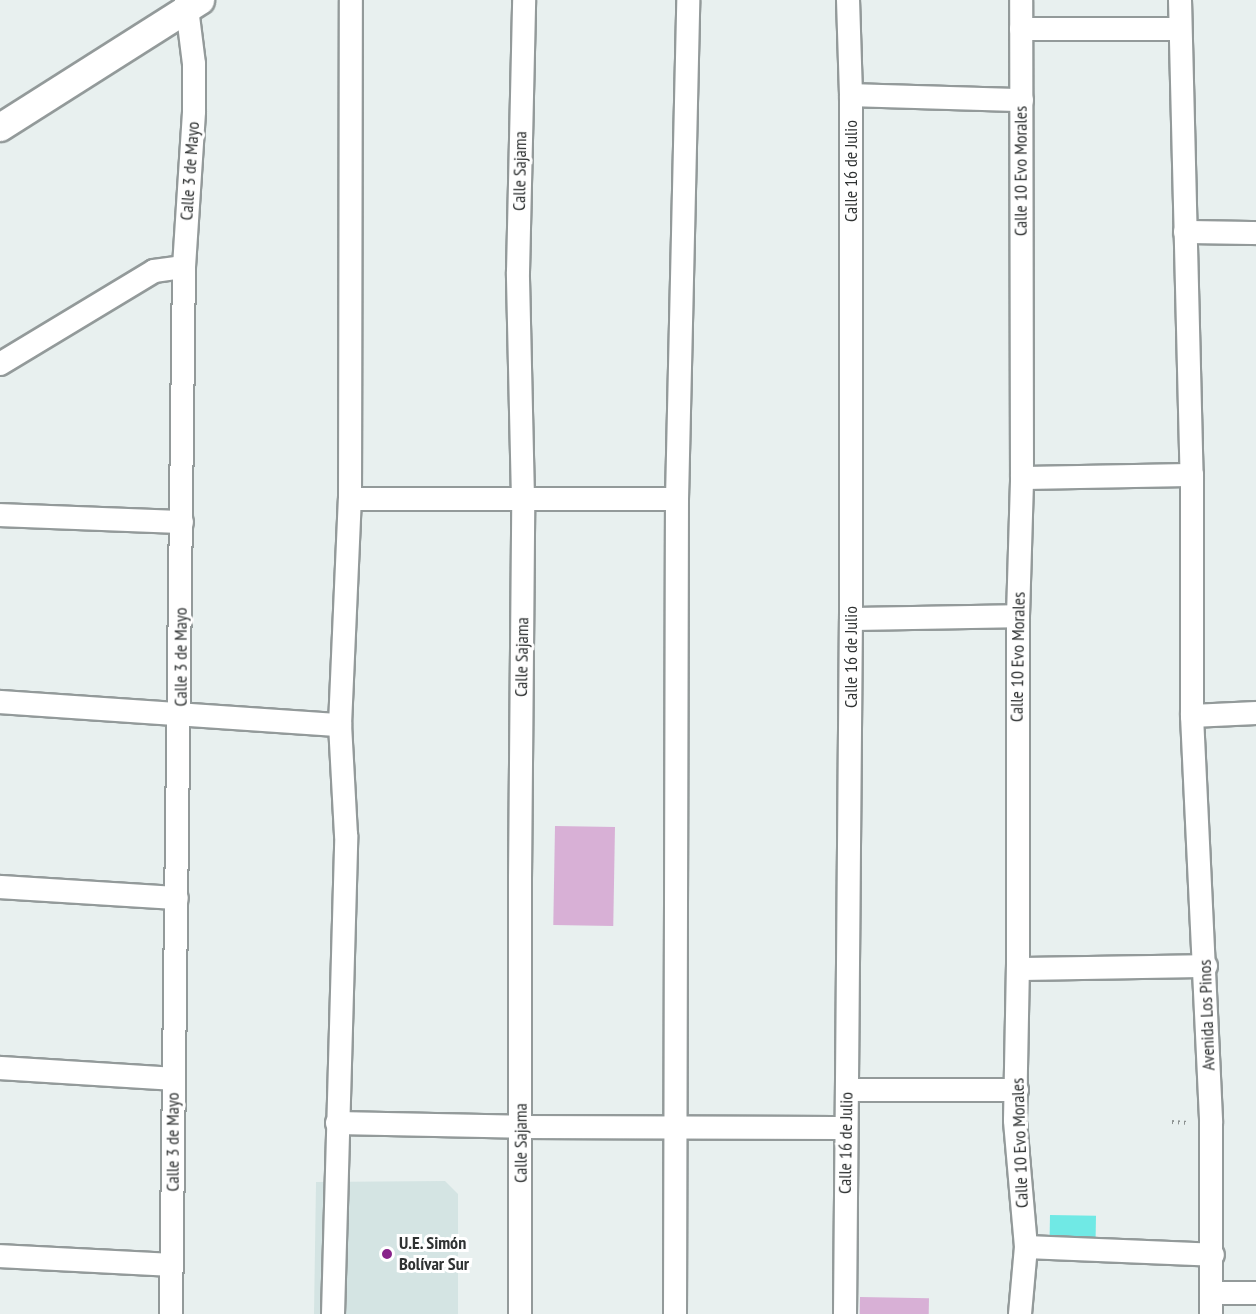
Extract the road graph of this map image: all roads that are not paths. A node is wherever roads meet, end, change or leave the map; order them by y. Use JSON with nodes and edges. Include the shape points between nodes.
{"nodes":[{"id":1,"x":351,"y":0,"type":"edge"},
{"id":2,"x":524,"y":0,"type":"edge"},
{"id":3,"x":688,"y":0,"type":"edge"},
{"id":4,"x":848,"y":0,"type":"edge"},
{"id":5,"x":1021,"y":0,"type":"edge"},
{"id":6,"x":1180,"y":0,"type":"edge"},
{"id":7,"x":190,"y":4,"type":"edge"},
{"id":8,"x":1021,"y":29,"type":"junction"},
{"id":9,"x":1180,"y":29,"type":"junction"},
{"id":10,"x":851,"y":95,"type":"junction"},
{"id":11,"x":1022,"y":100,"type":"junction"},
{"id":12,"x":0,"y":127,"type":"edge"},
{"id":13,"x":1185,"y":232,"type":"junction"},
{"id":14,"x":1256,"y":233,"type":"edge"},
{"id":15,"x":184,"y":267,"type":"junction"},
{"id":16,"x":0,"y":364,"type":"edge"},
{"id":17,"x":1192,"y":475,"type":"junction"},
{"id":18,"x":1022,"y":478,"type":"junction"},
{"id":19,"x":350,"y":499,"type":"junction"},
{"id":20,"x":523,"y":499,"type":"junction"},
{"id":21,"x":677,"y":499,"type":"junction"},
{"id":22,"x":0,"y":515,"type":"edge"},
{"id":23,"x":182,"y":522,"type":"junction"},
{"id":24,"x":1018,"y":616,"type":"junction"},
{"id":25,"x":851,"y":620,"type":"junction"},
{"id":26,"x":0,"y":702,"type":"edge"},
{"id":27,"x":181,"y":713,"type":"junction"},
{"id":28,"x":1256,"y":713,"type":"edge"},
{"id":29,"x":1192,"y":716,"type":"junction"},
{"id":30,"x":340,"y":725,"type":"junction"},
{"id":31,"x":0,"y":887,"type":"edge"},
{"id":32,"x":177,"y":897,"type":"junction"},
{"id":33,"x":1206,"y":966,"type":"junction"},
{"id":34,"x":1018,"y":969,"type":"junction"},
{"id":35,"x":0,"y":1068,"type":"edge"},
{"id":36,"x":173,"y":1079,"type":"junction"},
{"id":37,"x":847,"y":1090,"type":"junction"},
{"id":38,"x":1017,"y":1090,"type":"junction"},
{"id":39,"x":337,"y":1123,"type":"junction"},
{"id":40,"x":675,"y":1126,"type":"junction"},
{"id":41,"x":521,"y":1127,"type":"junction"},
{"id":42,"x":845,"y":1128,"type":"junction"},
{"id":43,"x":1026,"y":1247,"type":"junction"},
{"id":44,"x":1213,"y":1255,"type":"junction"},
{"id":45,"x":0,"y":1256,"type":"edge"},
{"id":46,"x":172,"y":1265,"type":"junction"},
{"id":47,"x":1256,"y":1293,"type":"edge"},
{"id":48,"x":1211,"y":1304,"type":"edge"},
{"id":49,"x":171,"y":1314,"type":"edge"},
{"id":50,"x":333,"y":1314,"type":"edge"},
{"id":51,"x":520,"y":1314,"type":"edge"},
{"id":52,"x":675,"y":1314,"type":"edge"},
{"id":53,"x":845,"y":1314,"type":"edge"},
{"id":54,"x":1020,"y":1314,"type":"edge"}],
"edges":[{"from":1,"to":19,"type":"street"},
{"from":2,"to":20,"type":"street","name":"Calle Sajama","via":[[518,272]]},
{"from":3,"to":21,"type":"street"},
{"from":4,"to":10,"type":"street","name":"Calle 16 de Julio"},
{"from":5,"to":8,"type":"street","name":"Calle 10 Evo Morales"},
{"from":6,"to":9,"type":"street","name":"Avenida Los Pinos"},
{"from":7,"to":12,"type":"street"},
{"from":7,"to":15,"type":"street","name":"Calle 3 de Mayo","via":[[194,111]]},
{"from":8,"to":9,"type":"street"},
{"from":8,"to":11,"type":"street","name":"Calle 10 Evo Morales"},
{"from":9,"to":13,"type":"street","name":"Avenida Los Pinos"},
{"from":10,"to":11,"type":"street"},
{"from":10,"to":25,"type":"street","name":"Calle 16 de Julio"},
{"from":11,"to":18,"type":"street","name":"Calle 10 Evo Morales"},
{"from":13,"to":14,"type":"street"},
{"from":13,"to":17,"type":"street","name":"Avenida Los Pinos"},
{"from":15,"to":16,"type":"street","via":[[154,271]]},
{"from":15,"to":23,"type":"street","name":"Calle 3 de Mayo"},
{"from":17,"to":18,"type":"street"},
{"from":17,"to":29,"type":"street","name":"Avenida Los Pinos"},
{"from":18,"to":24,"type":"street","name":"Calle 10 Evo Morales"},
{"from":19,"to":20,"type":"street"},
{"from":19,"to":30,"type":"street"},
{"from":20,"to":21,"type":"street"},
{"from":20,"to":41,"type":"street","name":"Calle Sajama"},
{"from":21,"to":40,"type":"street"},
{"from":22,"to":23,"type":"street"},
{"from":23,"to":27,"type":"street","name":"Calle 3 de Mayo"},
{"from":24,"to":25,"type":"street"},
{"from":24,"to":34,"type":"street","name":"Calle 10 Evo Morales"},
{"from":25,"to":37,"type":"street","name":"Calle 16 de Julio"},
{"from":26,"to":27,"type":"street"},
{"from":27,"to":30,"type":"street"},
{"from":27,"to":32,"type":"street","name":"Calle 3 de Mayo"},
{"from":28,"to":29,"type":"street"},
{"from":29,"to":33,"type":"street","name":"Avenida Los Pinos"},
{"from":30,"to":39,"type":"street","via":[[346,835]]},
{"from":31,"to":32,"type":"street"},
{"from":32,"to":36,"type":"street","name":"Calle 3 de Mayo"},
{"from":33,"to":34,"type":"street"},
{"from":33,"to":44,"type":"street","name":"Avenida Los Pinos"},
{"from":34,"to":38,"type":"street","name":"Calle 10 Evo Morales"},
{"from":35,"to":36,"type":"street"},
{"from":36,"to":46,"type":"street","name":"Calle 3 de Mayo"},
{"from":37,"to":38,"type":"street"},
{"from":37,"to":42,"type":"street","name":"Calle 16 de Julio"},
{"from":38,"to":43,"type":"street","name":"Calle 10 Evo Morales","via":[[1015,1120]]},
{"from":39,"to":41,"type":"street"},
{"from":39,"to":50,"type":"street"},
{"from":40,"to":41,"type":"street"},
{"from":40,"to":42,"type":"street"},
{"from":40,"to":52,"type":"street"},
{"from":41,"to":51,"type":"street","name":"Calle Sajama"},
{"from":42,"to":53,"type":"street","name":"Calle 16 de Julio"},
{"from":43,"to":44,"type":"street"},
{"from":43,"to":54,"type":"street","name":"Calle 10 Evo Morales"},
{"from":44,"to":48,"type":"street","name":"Avenida Los Pinos"},
{"from":45,"to":46,"type":"street"},
{"from":46,"to":49,"type":"street","name":"Calle 3 de Mayo"},
{"from":47,"to":48,"type":"street"}]}
